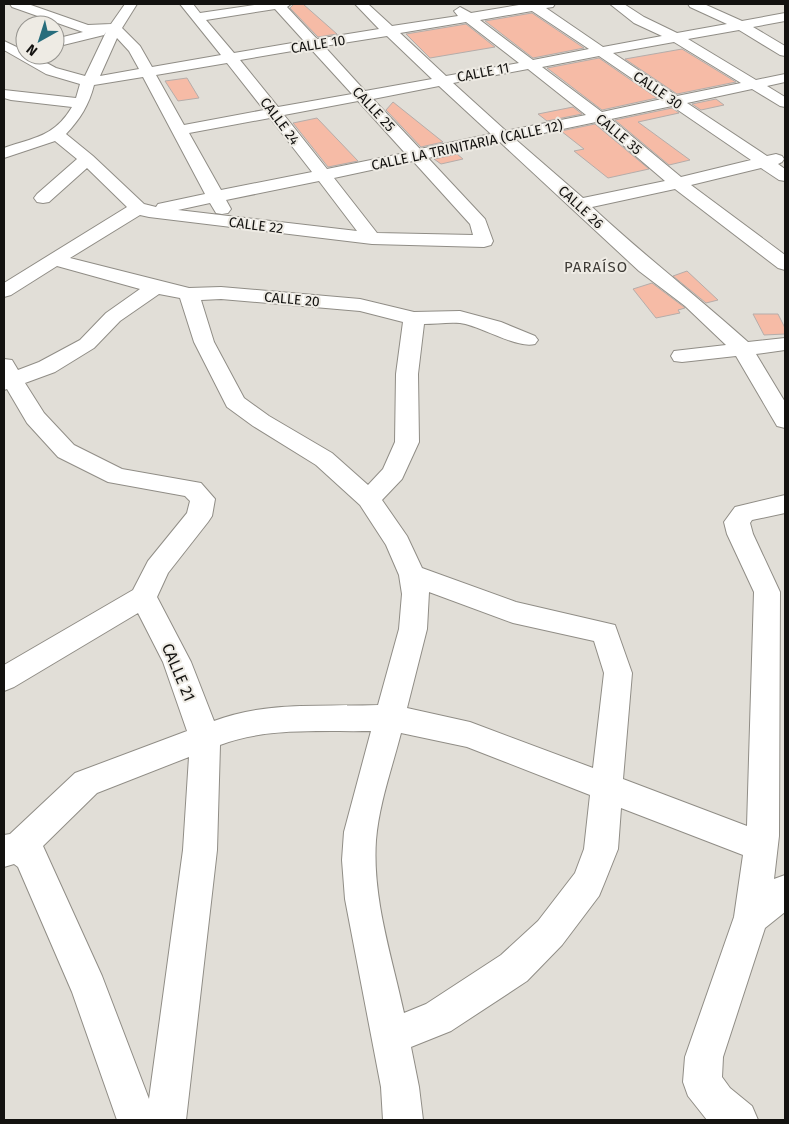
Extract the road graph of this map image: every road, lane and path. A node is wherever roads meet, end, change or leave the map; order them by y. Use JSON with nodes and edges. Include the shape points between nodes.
{"nodes":[{"id":1,"x":40,"y":4,"type":"edge"},
{"id":2,"x":131,"y":4,"type":"edge"},
{"id":3,"x":186,"y":4,"type":"edge"},
{"id":4,"x":280,"y":4,"type":"edge"},
{"id":5,"x":361,"y":4,"type":"edge"},
{"id":6,"x":452,"y":4,"type":"edge"},
{"id":7,"x":616,"y":4,"type":"edge"},
{"id":8,"x":694,"y":4,"type":"edge"},
{"id":9,"x":539,"y":5,"type":"edge"},
{"id":10,"x":20,"y":6,"type":"edge"},
{"id":11,"x":4,"y":13,"type":"edge"},
{"id":12,"x":785,"y":17,"type":"edge"},
{"id":13,"x":197,"y":18,"type":"junction"},
{"id":14,"x":469,"y":18,"type":"junction"},
{"id":15,"x":742,"y":26,"type":"junction"},
{"id":16,"x":115,"y":28,"type":"junction"},
{"id":17,"x":390,"y":32,"type":"junction"},
{"id":18,"x":677,"y":38,"type":"junction"},
{"id":19,"x":65,"y":40,"type":"edge"},
{"id":20,"x":315,"y":44,"type":"junction"},
{"id":21,"x":601,"y":51,"type":"junction"},
{"id":22,"x":785,"y":52,"type":"edge"},
{"id":23,"x":231,"y":58,"type":"junction"},
{"id":24,"x":528,"y":64,"type":"junction"},
{"id":25,"x":42,"y":65,"type":"edge"},
{"id":26,"x":148,"y":73,"type":"junction"},
{"id":27,"x":785,"y":78,"type":"edge"},
{"id":28,"x":442,"y":80,"type":"junction"},
{"id":29,"x":88,"y":82,"type":"junction"},
{"id":30,"x":755,"y":84,"type":"junction"},
{"id":31,"x":4,"y":94,"type":"edge"},
{"id":32,"x":361,"y":95,"type":"junction"},
{"id":33,"x":676,"y":102,"type":"junction"},
{"id":34,"x":785,"y":102,"type":"edge"},
{"id":35,"x":82,"y":103,"type":"junction"},
{"id":36,"x":274,"y":112,"type":"junction"},
{"id":37,"x":599,"y":117,"type":"junction"},
{"id":38,"x":181,"y":130,"type":"junction"},
{"id":39,"x":57,"y":135,"type":"junction"},
{"id":40,"x":506,"y":138,"type":"junction"},
{"id":41,"x":4,"y":154,"type":"edge"},
{"id":42,"x":416,"y":154,"type":"junction"},
{"id":43,"x":785,"y":157,"type":"edge"},
{"id":44,"x":87,"y":159,"type":"junction"},
{"id":45,"x":764,"y":161,"type":"junction"},
{"id":46,"x":322,"y":176,"type":"junction"},
{"id":47,"x":785,"y":176,"type":"edge"},
{"id":48,"x":678,"y":184,"type":"junction"},
{"id":49,"x":213,"y":196,"type":"junction"},
{"id":50,"x":43,"y":198,"type":"dead end"},
{"id":51,"x":579,"y":204,"type":"junction"},
{"id":52,"x":143,"y":210,"type":"junction"},
{"id":53,"x":230,"y":222,"type":"junction"},
{"id":54,"x":372,"y":238,"type":"junction"},
{"id":55,"x":484,"y":241,"type":"joint"},
{"id":56,"x":55,"y":260,"type":"junction"},
{"id":57,"x":783,"y":260,"type":"edge"},
{"id":58,"x":155,"y":287,"type":"junction"},
{"id":59,"x":4,"y":290,"type":"edge"},
{"id":60,"x":189,"y":294,"type":"junction"},
{"id":61,"x":414,"y":318,"type":"junction"},
{"id":62,"x":528,"y":340,"type":"dead end"},
{"id":63,"x":785,"y":344,"type":"edge"},
{"id":64,"x":743,"y":349,"type":"junction"},
{"id":65,"x":682,"y":356,"type":"dead end"},
{"id":66,"x":6,"y":376,"type":"edge"},
{"id":67,"x":785,"y":421,"type":"edge"},
{"id":68,"x":369,"y":499,"type":"junction"},
{"id":69,"x":785,"y":504,"type":"edge"},
{"id":70,"x":412,"y":574,"type":"junction"},
{"id":71,"x":143,"y":597,"type":"junction"},
{"id":72,"x":4,"y":679,"type":"edge"},
{"id":73,"x":389,"y":718,"type":"junction"},
{"id":74,"x":205,"y":738,"type":"junction"},
{"id":75,"x":606,"y":787,"type":"junction"},
{"id":76,"x":762,"y":847,"type":"junction"},
{"id":77,"x":12,"y":849,"type":"edge"},
{"id":78,"x":785,"y":891,"type":"edge"},
{"id":79,"x":751,"y":917,"type":"junction"},
{"id":80,"x":390,"y":1037,"type":"junction"},
{"id":81,"x":136,"y":1120,"type":"edge"},
{"id":82,"x":166,"y":1120,"type":"edge"},
{"id":83,"x":403,"y":1120,"type":"edge"},
{"id":84,"x":738,"y":1120,"type":"edge"}],
"edges":[{"from":1,"to":10,"type":"street"},
{"from":2,"to":16,"type":"street"},
{"from":3,"to":13,"type":"street","name":"CALLE 24"},
{"from":4,"to":13,"type":"street"},
{"from":4,"to":20,"type":"street","name":"CALLE 25"},
{"from":5,"to":17,"type":"street","name":"CALLE 26"},
{"from":6,"to":14,"type":"street","name":"CALLE 35"},
{"from":7,"to":18,"type":"street","via":[[639,20]]},
{"from":8,"to":15,"type":"street"},
{"from":9,"to":14,"type":"street","name":"CALLE 10"},
{"from":9,"to":21,"type":"street","name":"CALLE 30"},
{"from":10,"to":11,"type":"street"},
{"from":10,"to":16,"type":"street","via":[[87,29]]},
{"from":12,"to":15,"type":"street","name":"CALLE 11"},
{"from":13,"to":23,"type":"street","name":"CALLE 24"},
{"from":14,"to":17,"type":"street","name":"CALLE 10"},
{"from":14,"to":24,"type":"street","name":"CALLE 35"},
{"from":15,"to":18,"type":"street","name":"CALLE 11"},
{"from":15,"to":22,"type":"street"},
{"from":16,"to":19,"type":"street"},
{"from":16,"to":26,"type":"street","via":[[135,49]]},
{"from":16,"to":29,"type":"street"},
{"from":17,"to":20,"type":"street","name":"CALLE 10"},
{"from":17,"to":28,"type":"street","name":"CALLE 26"},
{"from":18,"to":21,"type":"street","name":"CALLE 11"},
{"from":18,"to":30,"type":"street"},
{"from":20,"to":23,"type":"street","name":"CALLE 10"},
{"from":20,"to":32,"type":"street","name":"CALLE 25"},
{"from":21,"to":24,"type":"street","name":"CALLE 11"},
{"from":21,"to":33,"type":"street","name":"CALLE 30"},
{"from":23,"to":26,"type":"street","name":"CALLE 10"},
{"from":23,"to":36,"type":"street","name":"CALLE 24"},
{"from":24,"to":28,"type":"street","name":"CALLE 11"},
{"from":24,"to":37,"type":"street","name":"CALLE 35"},
{"from":25,"to":29,"type":"street"},
{"from":26,"to":29,"type":"street","name":"CALLE 10"},
{"from":26,"to":38,"type":"street"},
{"from":27,"to":30,"type":"street","name":"CALLE LA TRINITARIA (CALLE 12)"},
{"from":28,"to":32,"type":"street","name":"CALLE 11"},
{"from":28,"to":40,"type":"street","name":"CALLE 26"},
{"from":29,"to":35,"type":"street"},
{"from":30,"to":33,"type":"street","name":"CALLE LA TRINITARIA (CALLE 12)"},
{"from":30,"to":34,"type":"street"},
{"from":31,"to":35,"type":"street"},
{"from":32,"to":36,"type":"street","name":"CALLE 11"},
{"from":32,"to":42,"type":"street","name":"CALLE 25"},
{"from":33,"to":37,"type":"street","name":"CALLE LA TRINITARIA (CALLE 12)"},
{"from":33,"to":45,"type":"street","name":"CALLE 30"},
{"from":35,"to":39,"type":"street"},
{"from":36,"to":38,"type":"street","name":"CALLE 11"},
{"from":36,"to":46,"type":"street","name":"CALLE 24"},
{"from":37,"to":40,"type":"street","name":"CALLE LA TRINITARIA (CALLE 12)"},
{"from":37,"to":48,"type":"street","name":"CALLE 35"},
{"from":38,"to":49,"type":"street"},
{"from":39,"to":41,"type":"street"},
{"from":39,"to":44,"type":"street"},
{"from":40,"to":42,"type":"street","name":"CALLE LA TRINITARIA (CALLE 12)"},
{"from":40,"to":51,"type":"street","name":"CALLE 26"},
{"from":42,"to":46,"type":"street","name":"CALLE LA TRINITARIA (CALLE 12)"},
{"from":42,"to":55,"type":"street","name":"CALLE 25","via":[[479,223]]},
{"from":43,"to":45,"type":"street"},
{"from":44,"to":50,"type":"street"},
{"from":44,"to":52,"type":"street"},
{"from":45,"to":47,"type":"street","name":"CALLE 30"},
{"from":45,"to":48,"type":"street"},
{"from":46,"to":49,"type":"street","name":"CALLE LA TRINITARIA (CALLE 12)"},
{"from":46,"to":54,"type":"street","name":"CALLE 24"},
{"from":48,"to":51,"type":"street"},
{"from":48,"to":57,"type":"street","name":"CALLE 35"},
{"from":49,"to":52,"type":"street","name":"CALLE LA TRINITARIA (CALLE 12)"},
{"from":49,"to":53,"type":"street"},
{"from":51,"to":64,"type":"street","name":"CALLE 26","via":[[646,267],[692,302]]},
{"from":52,"to":53,"type":"street","name":"CALLE 22"},
{"from":52,"to":56,"type":"street"},
{"from":53,"to":54,"type":"street","name":"CALLE 22"},
{"from":54,"to":55,"type":"street","name":"CALLE 22"},
{"from":56,"to":58,"type":"street","name":"CALLE 20"},
{"from":56,"to":59,"type":"street"},
{"from":58,"to":60,"type":"street","name":"CALLE 20"},
{"from":58,"to":66,"type":"street","via":[[113,317],[87,344],[47,367]]},
{"from":60,"to":61,"type":"street","name":"CALLE 20","via":[[360,305]]},
{"from":60,"to":68,"type":"street","via":[[204,342],[235,402],[324,459]]},
{"from":61,"to":62,"type":"street","name":"CALLE 20","via":[[460,317]]},
{"from":61,"to":68,"type":"street","via":[[407,374],[407,442],[393,473]]},
{"from":63,"to":64,"type":"street"},
{"from":64,"to":65,"type":"street"},
{"from":64,"to":67,"type":"street","name":"CALLE 26"},
{"from":66,"to":71,"type":"street","via":[[35,418],[66,451],[117,476],[192,489],[203,499],[199,516],[157,568]]},
{"from":68,"to":70,"type":"street","via":[[398,543]]},
{"from":69,"to":76,"type":"street","via":[[744,513],[737,522],[767,592]]},
{"from":70,"to":73,"type":"street","via":[[416,594],[413,629]]},
{"from":70,"to":75,"type":"street","via":[[513,612],[605,633],[618,673]]},
{"from":71,"to":72,"type":"street"},
{"from":71,"to":74,"type":"street","name":"CALLE 21","via":[[178,662]]},
{"from":73,"to":74,"type":"street","via":[[259,721]]},
{"from":73,"to":75,"type":"street","via":[[470,735]]},
{"from":73,"to":80,"type":"street","via":[[358,846],[362,899]]},
{"from":74,"to":77,"type":"street","via":[[86,783]]},
{"from":74,"to":82,"type":"street","name":"CALLE 21","via":[[200,850]]},
{"from":75,"to":76,"type":"street"},
{"from":75,"to":80,"type":"street","via":[[601,848],[587,884],[550,933],[514,968],[446,1013]]},
{"from":76,"to":79,"type":"street"},
{"from":77,"to":81,"type":"street","via":[[30,856],[89,989]]},
{"from":78,"to":79,"type":"street"},
{"from":79,"to":84,"type":"street","via":[[704,1057],[702,1082],[716,1102]]},
{"from":80,"to":83,"type":"street"}]}
